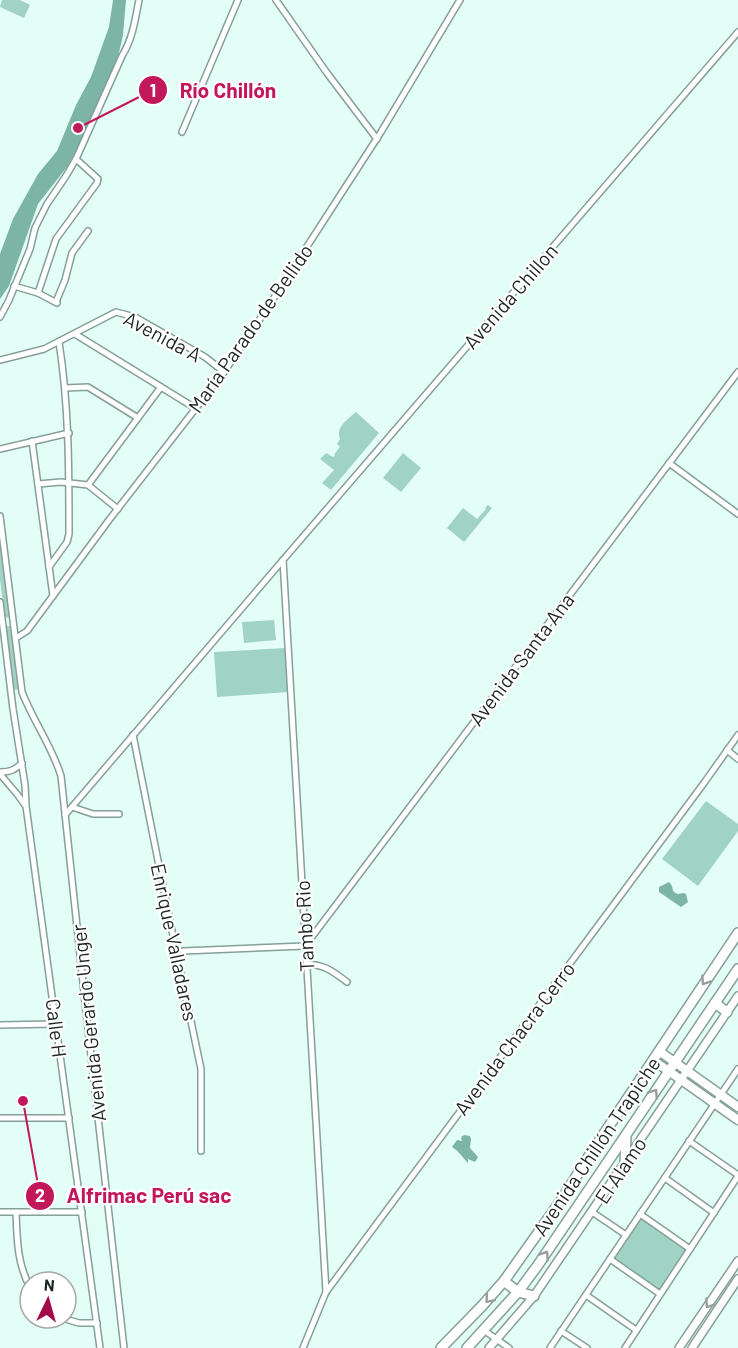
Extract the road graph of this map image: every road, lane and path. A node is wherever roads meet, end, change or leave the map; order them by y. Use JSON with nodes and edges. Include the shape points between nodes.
{"nodes":[{"id":1,"x":138,"y":0,"type":"edge"},
{"id":2,"x":238,"y":0,"type":"edge"},
{"id":3,"x":276,"y":0,"type":"edge"},
{"id":4,"x":460,"y":0,"type":"edge"},
{"id":5,"x":738,"y":32,"type":"edge"},
{"id":6,"x":182,"y":132,"type":"dead end"},
{"id":7,"x":377,"y":139,"type":"junction"},
{"id":8,"x":76,"y":159,"type":"junction"},
{"id":9,"x":88,"y":231,"type":"dead end"},
{"id":10,"x":14,"y":286,"type":"junction"},
{"id":11,"x":38,"y":293,"type":"junction"},
{"id":12,"x":0,"y":317,"type":"edge"},
{"id":13,"x":75,"y":334,"type":"junction"},
{"id":14,"x":59,"y":342,"type":"junction"},
{"id":15,"x":0,"y":360,"type":"edge"},
{"id":16,"x":224,"y":372,"type":"junction"},
{"id":17,"x":738,"y":372,"type":"edge"},
{"id":18,"x":161,"y":387,"type":"junction"},
{"id":19,"x":65,"y":388,"type":"junction"},
{"id":20,"x":195,"y":408,"type":"junction"},
{"id":21,"x":138,"y":418,"type":"junction"},
{"id":22,"x":69,"y":433,"type":"junction"},
{"id":23,"x":32,"y":441,"type":"junction"},
{"id":24,"x":0,"y":449,"type":"edge"},
{"id":25,"x":669,"y":463,"type":"junction"},
{"id":26,"x":69,"y":483,"type":"junction"},
{"id":27,"x":38,"y":484,"type":"junction"},
{"id":28,"x":88,"y":485,"type":"junction"},
{"id":29,"x":118,"y":509,"type":"junction"},
{"id":30,"x":738,"y":514,"type":"edge"},
{"id":31,"x":0,"y":516,"type":"edge"},
{"id":32,"x":283,"y":560,"type":"junction"},
{"id":33,"x":49,"y":567,"type":"junction"},
{"id":34,"x":53,"y":596,"type":"junction"},
{"id":35,"x":0,"y":602,"type":"edge"},
{"id":36,"x":1,"y":619,"type":"edge"},
{"id":37,"x":13,"y":619,"type":"junction"},
{"id":38,"x":16,"y":638,"type":"junction"},
{"id":39,"x":22,"y":692,"type":"junction"},
{"id":40,"x":11,"y":693,"type":"junction"},
{"id":41,"x":27,"y":706,"type":"junction"},
{"id":42,"x":13,"y":708,"type":"junction"},
{"id":43,"x":134,"y":735,"type":"junction"},
{"id":44,"x":738,"y":735,"type":"edge"},
{"id":45,"x":727,"y":750,"type":"junction"},
{"id":46,"x":738,"y":759,"type":"edge"},
{"id":47,"x":22,"y":763,"type":"junction"},
{"id":48,"x":0,"y":773,"type":"edge"},
{"id":49,"x":26,"y":806,"type":"junction"},
{"id":50,"x":72,"y":807,"type":"junction"},
{"id":51,"x":119,"y":814,"type":"dead end"},
{"id":52,"x":65,"y":815,"type":"junction"},
{"id":53,"x":737,"y":937,"type":"edge"},
{"id":54,"x":305,"y":946,"type":"junction"},
{"id":55,"x":183,"y":951,"type":"dead end"},
{"id":56,"x":306,"y":964,"type":"junction"},
{"id":57,"x":738,"y":969,"type":"edge"},
{"id":58,"x":347,"y":982,"type":"dead end"},
{"id":59,"x":738,"y":996,"type":"edge"},
{"id":60,"x":715,"y":1003,"type":"junction"},
{"id":61,"x":727,"y":1012,"type":"junction"},
{"id":62,"x":56,"y":1024,"type":"junction"},
{"id":63,"x":0,"y":1025,"type":"edge"},
{"id":64,"x":659,"y":1051,"type":"junction"},
{"id":65,"x":653,"y":1060,"type":"junction"},
{"id":66,"x":675,"y":1062,"type":"junction"},
{"id":67,"x":738,"y":1069,"type":"edge"},
{"id":68,"x":669,"y":1071,"type":"junction"},
{"id":69,"x":687,"y":1071,"type":"junction"},
{"id":70,"x":682,"y":1080,"type":"junction"},
{"id":71,"x":720,"y":1095,"type":"junction"},
{"id":72,"x":715,"y":1103,"type":"junction"},
{"id":73,"x":738,"y":1107,"type":"edge"},
{"id":74,"x":620,"y":1109,"type":"junction"},
{"id":75,"x":0,"y":1118,"type":"edge"},
{"id":76,"x":69,"y":1118,"type":"junction"},
{"id":77,"x":738,"y":1120,"type":"edge"},
{"id":78,"x":636,"y":1121,"type":"junction"},
{"id":79,"x":626,"y":1136,"type":"junction"},
{"id":80,"x":689,"y":1141,"type":"junction"},
{"id":81,"x":201,"y":1151,"type":"dead end"},
{"id":82,"x":625,"y":1162,"type":"junction"},
{"id":83,"x":738,"y":1176,"type":"edge"},
{"id":84,"x":664,"y":1178,"type":"junction"},
{"id":85,"x":0,"y":1212,"type":"edge"},
{"id":86,"x":15,"y":1212,"type":"junction"},
{"id":87,"x":82,"y":1212,"type":"junction"},
{"id":88,"x":591,"y":1212,"type":"junction"},
{"id":89,"x":714,"y":1213,"type":"junction"},
{"id":90,"x":640,"y":1214,"type":"junction"},
{"id":91,"x":626,"y":1236,"type":"junction"},
{"id":92,"x":690,"y":1249,"type":"junction"},
{"id":93,"x":610,"y":1259,"type":"junction"},
{"id":94,"x":738,"y":1261,"type":"edge"},
{"id":95,"x":23,"y":1270,"type":"edge"},
{"id":96,"x":728,"y":1276,"type":"junction"},
{"id":97,"x":504,"y":1281,"type":"junction"},
{"id":98,"x":737,"y":1282,"type":"edge"},
{"id":99,"x":326,"y":1292,"type":"junction"},
{"id":100,"x":518,"y":1292,"type":"junction"},
{"id":101,"x":586,"y":1294,"type":"junction"},
{"id":102,"x":660,"y":1294,"type":"junction"},
{"id":103,"x":534,"y":1296,"type":"junction"},
{"id":104,"x":78,"y":1323,"type":"edge"},
{"id":105,"x":97,"y":1323,"type":"junction"},
{"id":106,"x":484,"y":1330,"type":"junction"},
{"id":107,"x":636,"y":1330,"type":"junction"},
{"id":108,"x":561,"y":1331,"type":"junction"},
{"id":109,"x":496,"y":1340,"type":"junction"},
{"id":110,"x":100,"y":1348,"type":"edge"},
{"id":111,"x":124,"y":1348,"type":"edge"},
{"id":112,"x":303,"y":1348,"type":"edge"},
{"id":113,"x":441,"y":1348,"type":"edge"},
{"id":114,"x":467,"y":1348,"type":"edge"},
{"id":115,"x":489,"y":1348,"type":"edge"},
{"id":116,"x":508,"y":1348,"type":"edge"},
{"id":117,"x":550,"y":1348,"type":"edge"},
{"id":118,"x":587,"y":1348,"type":"edge"},
{"id":119,"x":625,"y":1348,"type":"edge"},
{"id":120,"x":679,"y":1348,"type":"edge"},
{"id":121,"x":692,"y":1348,"type":"edge"}],
"edges":[{"from":1,"to":8,"type":"street","via":[[129,45]]},
{"from":2,"to":6,"type":"street"},
{"from":3,"to":7,"type":"street"},
{"from":4,"to":7,"type":"street","name":"María Parado de Bellido"},
{"from":5,"to":32,"type":"street","name":"Avenida Chillon"},
{"from":7,"to":16,"type":"street","name":"María Parado de Bellido"},
{"from":8,"to":10,"type":"street","via":[[47,204]]},
{"from":8,"to":11,"type":"street","via":[[98,179],[97,183],[56,239]]},
{"from":9,"to":11,"type":"street","via":[[72,253],[56,303]]},
{"from":10,"to":11,"type":"street"},
{"from":10,"to":12,"type":"street"},
{"from":13,"to":14,"type":"street","name":"Avenida A"},
{"from":13,"to":16,"type":"street","name":"Avenida A","via":[[116,312],[135,317]]},
{"from":13,"to":18,"type":"street"},
{"from":14,"to":15,"type":"street","name":"Avenida A"},
{"from":14,"to":19,"type":"street"},
{"from":16,"to":20,"type":"street","name":"María Parado de Bellido"},
{"from":17,"to":25,"type":"street","name":"Avenida Santa Ana"},
{"from":18,"to":20,"type":"street"},
{"from":18,"to":21,"type":"street"},
{"from":19,"to":21,"type":"street","via":[[88,387]]},
{"from":19,"to":22,"type":"street"},
{"from":20,"to":29,"type":"street","name":"María Parado de Bellido"},
{"from":21,"to":28,"type":"street"},
{"from":22,"to":23,"type":"street"},
{"from":22,"to":26,"type":"street"},
{"from":23,"to":24,"type":"street"},
{"from":23,"to":27,"type":"street"},
{"from":25,"to":30,"type":"street"},
{"from":25,"to":54,"type":"street","name":"Avenida Santa Ana"},
{"from":26,"to":27,"type":"street"},
{"from":26,"to":28,"type":"street"},
{"from":26,"to":33,"type":"street","via":[[69,539]]},
{"from":27,"to":33,"type":"street"},
{"from":28,"to":29,"type":"street"},
{"from":29,"to":34,"type":"street","name":"María Parado de Bellido"},
{"from":31,"to":37,"type":"street","name":"Avenida Gerardo Unger"},
{"from":32,"to":43,"type":"street"},
{"from":32,"to":54,"type":"street","name":"Tambo Rio"},
{"from":33,"to":34,"type":"street"},
{"from":34,"to":38,"type":"street","name":"María Parado de Bellido","via":[[27,631]]},
{"from":35,"to":36,"type":"street"},
{"from":36,"to":37,"type":"street"},
{"from":36,"to":40,"type":"street"},
{"from":37,"to":38,"type":"street","name":"Avenida Gerardo Unger"},
{"from":38,"to":39,"type":"street","name":"Avenida Gerardo Unger"},
{"from":39,"to":40,"type":"street"},
{"from":39,"to":41,"type":"street","name":"Avenida Gerardo Unger"},
{"from":40,"to":42,"type":"street"},
{"from":41,"to":42,"type":"street"},
{"from":41,"to":52,"type":"street","name":"Avenida Gerardo Unger","via":[[62,776]]},
{"from":42,"to":47,"type":"street","name":"Calle H"},
{"from":43,"to":50,"type":"street"},
{"from":43,"to":81,"type":"street","name":"Enrique Valladares","via":[[201,1069]]},
{"from":44,"to":45,"type":"street","name":"Avenida Chacra Cerro"},
{"from":45,"to":46,"type":"street"},
{"from":45,"to":99,"type":"street","name":"Avenida Chacra Cerro"},
{"from":47,"to":48,"type":"street"},
{"from":47,"to":49,"type":"street","name":"Calle H"},
{"from":48,"to":49,"type":"street"},
{"from":49,"to":62,"type":"street","name":"Calle H"},
{"from":50,"to":51,"type":"street","via":[[93,814]]},
{"from":50,"to":52,"type":"street"},
{"from":52,"to":111,"type":"street","name":"Avenida Gerardo Unger"},
{"from":53,"to":64,"type":"main road","name":"Avenida Chillón Trapiche","one_way":true},
{"from":54,"to":55,"type":"street"},
{"from":54,"to":56,"type":"street","name":"Tambo Rio"},
{"from":56,"to":58,"type":"street","via":[[331,969]]},
{"from":56,"to":99,"type":"street","name":"Tambo Rio"},
{"from":57,"to":60,"type":"main road","name":"Avenida Chillón Trapiche"},
{"from":59,"to":61,"type":"street","name":"El Alamo"},
{"from":60,"to":61,"type":"main road"},
{"from":60,"to":66,"type":"main road","name":"Avenida Chillón Trapiche"},
{"from":61,"to":69,"type":"street","name":"El Alamo"},
{"from":62,"to":63,"type":"street"},
{"from":62,"to":76,"type":"street","name":"Calle H"},
{"from":64,"to":65,"type":"main road","name":"Avenida Chillón Trapiche"},
{"from":64,"to":66,"type":"main road"},
{"from":65,"to":68,"type":"main road"},
{"from":65,"to":74,"type":"main road","name":"Avenida Chillón Trapiche"},
{"from":66,"to":68,"type":"main road","name":"Avenida Chillón Trapiche"},
{"from":66,"to":69,"type":"main road"},
{"from":67,"to":71,"type":"street"},
{"from":68,"to":70,"type":"main road"},
{"from":78,"to":68,"type":"main road","name":"Avenida Chillón Trapiche","one_way":true},
{"from":69,"to":70,"type":"street","name":"El Alamo"},
{"from":69,"to":71,"type":"main road"},
{"from":70,"to":72,"type":"main road"},
{"from":70,"to":82,"type":"street","name":"El Alamo"},
{"from":71,"to":72,"type":"street"},
{"from":71,"to":73,"type":"main road"},
{"from":72,"to":77,"type":"main road"},
{"from":72,"to":80,"type":"street"},
{"from":74,"to":78,"type":"main road"},
{"from":74,"to":97,"type":"main road","name":"Avenida Chillón Trapiche"},
{"from":75,"to":76,"type":"street"},
{"from":76,"to":87,"type":"street","name":"Calle H"},
{"from":78,"to":79,"type":"main road","name":"Avenida Chillón Trapiche"},
{"from":79,"to":82,"type":"main road"},
{"from":100,"to":79,"type":"main road","name":"Avenida Chillón Trapiche","one_way":true},
{"from":80,"to":83,"type":"street"},
{"from":80,"to":84,"type":"street"},
{"from":82,"to":88,"type":"street","name":"El Alamo"},
{"from":83,"to":89,"type":"street"},
{"from":84,"to":89,"type":"street"},
{"from":84,"to":90,"type":"street"},
{"from":85,"to":86,"type":"street"},
{"from":86,"to":87,"type":"street"},
{"from":86,"to":95,"type":"street"},
{"from":87,"to":105,"type":"street","name":"Calle H"},
{"from":88,"to":91,"type":"street"},
{"from":88,"to":103,"type":"street","name":"El Alamo"},
{"from":89,"to":92,"type":"street"},
{"from":90,"to":91,"type":"street"},
{"from":90,"to":92,"type":"street"},
{"from":91,"to":93,"type":"street"},
{"from":92,"to":102,"type":"street"},
{"from":93,"to":101,"type":"street"},
{"from":93,"to":102,"type":"street"},
{"from":94,"to":96,"type":"street"},
{"from":96,"to":98,"type":"street"},
{"from":96,"to":120,"type":"street","one_way":true},
{"from":97,"to":100,"type":"main road"},
{"from":97,"to":113,"type":"main road","name":"Avenida Chillón Trapiche","one_way":true},
{"from":98,"to":121,"type":"street"},
{"from":99,"to":112,"type":"street","name":"Avenida Chacra Cerro"},
{"from":100,"to":103,"type":"main road"},
{"from":100,"to":106,"type":"main road","name":"Avenida Chillón Trapiche"},
{"from":101,"to":107,"type":"street"},
{"from":101,"to":108,"type":"street"},
{"from":102,"to":107,"type":"street"},
{"from":103,"to":109,"type":"street","name":"El Alamo"},
{"from":104,"to":105,"type":"street"},
{"from":105,"to":110,"type":"street","name":"Calle H"},
{"from":106,"to":109,"type":"street"},
{"from":106,"to":114,"type":"main road","name":"Avenida Chillón Trapiche"},
{"from":107,"to":119,"type":"street"},
{"from":108,"to":117,"type":"street"},
{"from":108,"to":118,"type":"street"},
{"from":109,"to":115,"type":"street","name":"El Alamo"},
{"from":109,"to":116,"type":"street"}]}
